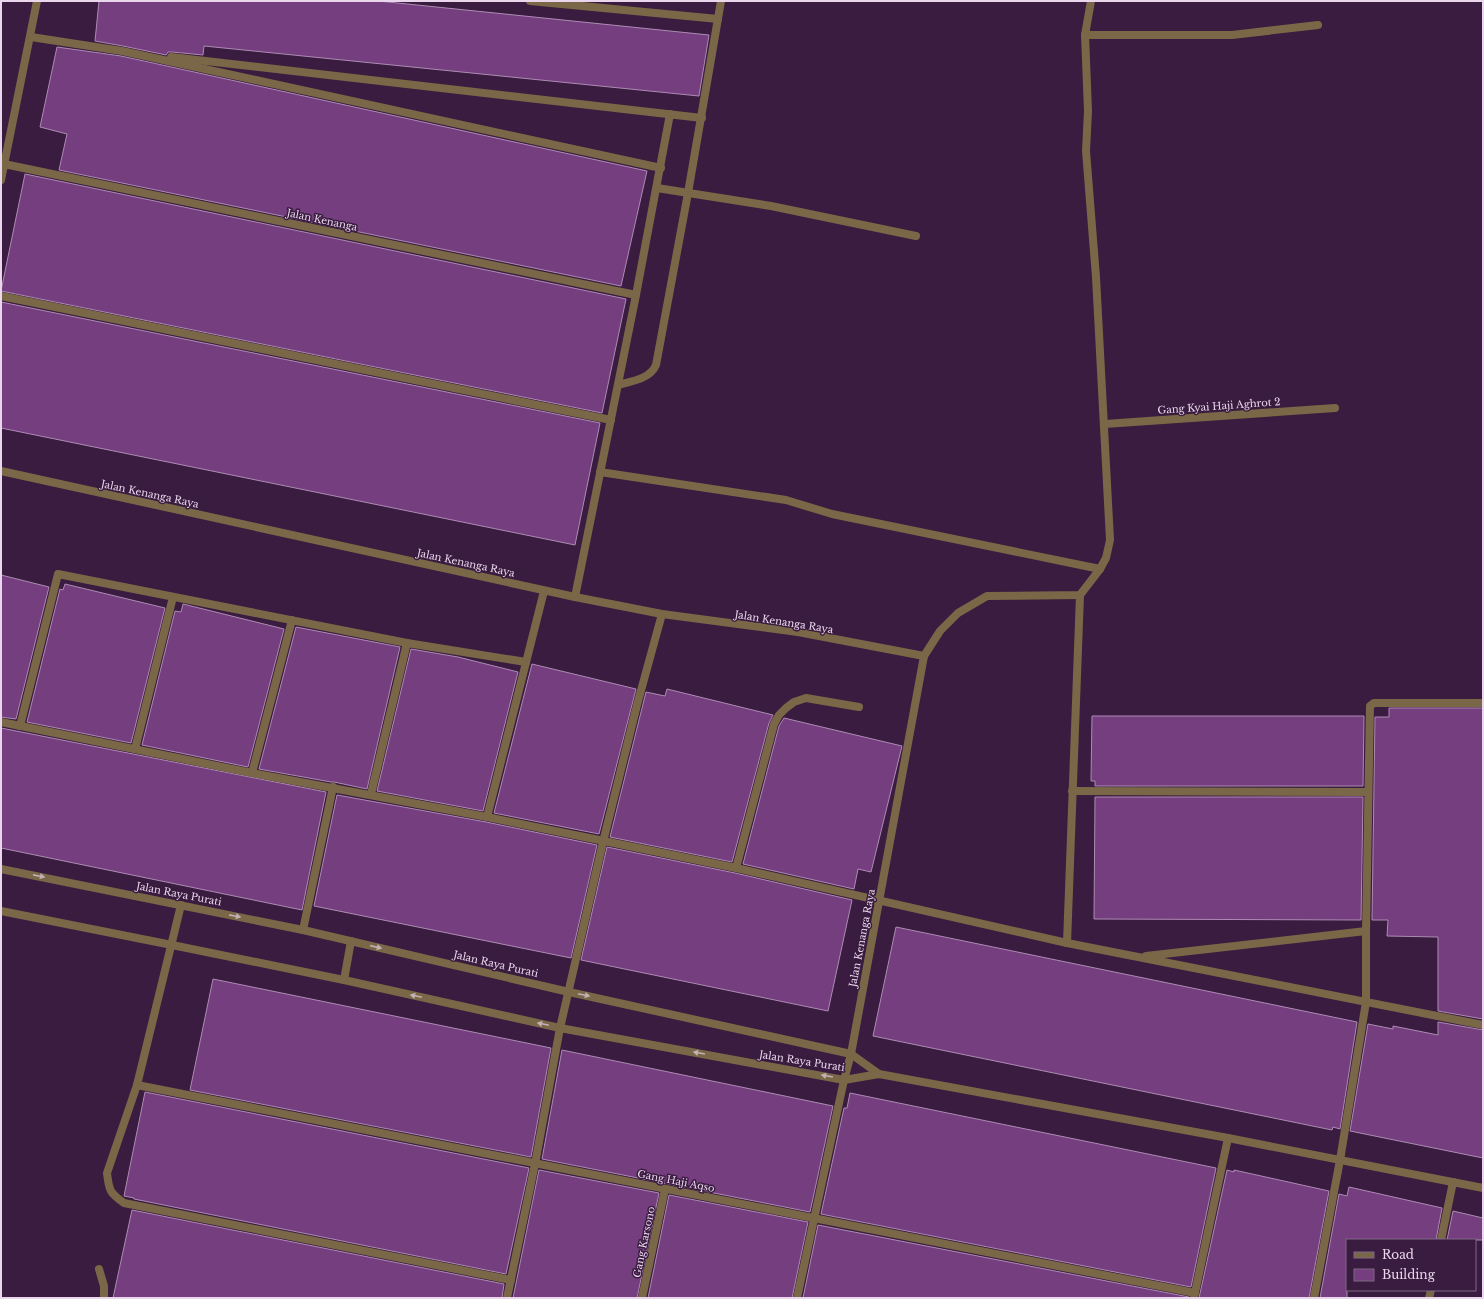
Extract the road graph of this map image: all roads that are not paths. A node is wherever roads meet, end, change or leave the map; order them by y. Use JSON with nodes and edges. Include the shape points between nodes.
{"nodes":[{"id":1,"x":37,"y":1,"type":"edge"},
{"id":2,"x":530,"y":1,"type":"edge"},
{"id":3,"x":721,"y":1,"type":"edge"},
{"id":4,"x":1091,"y":1,"type":"edge"},
{"id":5,"x":718,"y":19,"type":"junction"},
{"id":6,"x":1318,"y":24,"type":"dead end"},
{"id":7,"x":1085,"y":35,"type":"junction"},
{"id":8,"x":31,"y":37,"type":"junction"},
{"id":9,"x":122,"y":51,"type":"junction"},
{"id":10,"x":670,"y":114,"type":"junction"},
{"id":11,"x":702,"y":118,"type":"junction"},
{"id":12,"x":4,"y":164,"type":"junction"},
{"id":13,"x":661,"y":168,"type":"junction"},
{"id":14,"x":1,"y":180,"type":"edge"},
{"id":15,"x":656,"y":188,"type":"junction"},
{"id":16,"x":688,"y":193,"type":"junction"},
{"id":17,"x":916,"y":236,"type":"dead end"},
{"id":18,"x":636,"y":295,"type":"junction"},
{"id":19,"x":1,"y":296,"type":"edge"},
{"id":20,"x":618,"y":385,"type":"junction"},
{"id":21,"x":1335,"y":408,"type":"dead end"},
{"id":22,"x":611,"y":420,"type":"junction"},
{"id":23,"x":1105,"y":424,"type":"junction"},
{"id":24,"x":1,"y":471,"type":"edge"},
{"id":25,"x":600,"y":472,"type":"junction"},
{"id":26,"x":1100,"y":569,"type":"junction"},
{"id":27,"x":544,"y":591,"type":"junction"},
{"id":28,"x":1080,"y":595,"type":"junction"},
{"id":29,"x":173,"y":597,"type":"junction"},
{"id":30,"x":575,"y":598,"type":"junction"},
{"id":31,"x":662,"y":614,"type":"junction"},
{"id":32,"x":292,"y":620,"type":"junction"},
{"id":33,"x":407,"y":643,"type":"junction"},
{"id":34,"x":924,"y":656,"type":"junction"},
{"id":35,"x":526,"y":662,"type":"junction"},
{"id":36,"x":1483,"y":703,"type":"edge"},
{"id":37,"x":859,"y":707,"type":"dead end"},
{"id":38,"x":1,"y":722,"type":"edge"},
{"id":39,"x":20,"y":726,"type":"junction"},
{"id":40,"x":135,"y":749,"type":"junction"},
{"id":41,"x":252,"y":772,"type":"junction"},
{"id":42,"x":333,"y":788,"type":"junction"},
{"id":43,"x":1072,"y":791,"type":"junction"},
{"id":44,"x":1367,"y":792,"type":"junction"},
{"id":45,"x":371,"y":794,"type":"junction"},
{"id":46,"x":487,"y":817,"type":"junction"},
{"id":47,"x":603,"y":842,"type":"junction"},
{"id":48,"x":1,"y":868,"type":"edge"},
{"id":49,"x":736,"y":868,"type":"junction"},
{"id":50,"x":880,"y":900,"type":"junction"},
{"id":51,"x":181,"y":905,"type":"junction"},
{"id":52,"x":1,"y":911,"type":"edge"},
{"id":53,"x":303,"y":930,"type":"junction"},
{"id":54,"x":1366,"y":931,"type":"junction"},
{"id":55,"x":351,"y":941,"type":"junction"},
{"id":56,"x":1067,"y":943,"type":"junction"},
{"id":57,"x":172,"y":945,"type":"junction"},
{"id":58,"x":1137,"y":957,"type":"junction"},
{"id":59,"x":344,"y":980,"type":"junction"},
{"id":60,"x":569,"y":992,"type":"junction"},
{"id":61,"x":1366,"y":1002,"type":"junction"},
{"id":62,"x":1483,"y":1025,"type":"edge"},
{"id":63,"x":560,"y":1028,"type":"junction"},
{"id":64,"x":851,"y":1054,"type":"junction"},
{"id":65,"x":879,"y":1074,"type":"junction"},
{"id":66,"x":844,"y":1080,"type":"junction"},
{"id":67,"x":137,"y":1085,"type":"junction"},
{"id":68,"x":1228,"y":1138,"type":"junction"},
{"id":69,"x":1340,"y":1160,"type":"junction"},
{"id":70,"x":535,"y":1164,"type":"junction"},
{"id":71,"x":1453,"y":1182,"type":"junction"},
{"id":72,"x":1483,"y":1188,"type":"edge"},
{"id":73,"x":665,"y":1190,"type":"junction"},
{"id":74,"x":813,"y":1218,"type":"junction"},
{"id":75,"x":1441,"y":1239,"type":"edge"},
{"id":76,"x":99,"y":1269,"type":"dead end"},
{"id":77,"x":511,"y":1280,"type":"junction"},
{"id":78,"x":1194,"y":1296,"type":"edge"},
{"id":79,"x":104,"y":1298,"type":"edge"},
{"id":80,"x":507,"y":1298,"type":"edge"},
{"id":81,"x":642,"y":1298,"type":"edge"},
{"id":82,"x":797,"y":1298,"type":"edge"},
{"id":83,"x":1314,"y":1298,"type":"edge"}],
"edges":[{"from":1,"to":8,"type":"street"},
{"from":2,"to":5,"type":"street"},
{"from":3,"to":5,"type":"street"},
{"from":4,"to":7,"type":"street"},
{"from":5,"to":11,"type":"street"},
{"from":6,"to":7,"type":"street","via":[[1232,35]]},
{"from":7,"to":23,"type":"street","via":[[1088,111],[1086,151]]},
{"from":8,"to":9,"type":"street"},
{"from":8,"to":12,"type":"street"},
{"from":9,"to":10,"type":"street"},
{"from":9,"to":13,"type":"street"},
{"from":10,"to":11,"type":"street"},
{"from":10,"to":13,"type":"street"},
{"from":11,"to":16,"type":"street"},
{"from":12,"to":14,"type":"street"},
{"from":12,"to":18,"type":"street","name":"Jalan Kenanga"},
{"from":13,"to":15,"type":"street"},
{"from":15,"to":16,"type":"street"},
{"from":15,"to":18,"type":"street"},
{"from":16,"to":17,"type":"street","via":[[771,206]]},
{"from":16,"to":20,"type":"street","via":[[656,365],[653,372]]},
{"from":18,"to":20,"type":"street"},
{"from":19,"to":22,"type":"street"},
{"from":20,"to":22,"type":"street"},
{"from":21,"to":23,"type":"street","name":"Gang Kyai Haji Aghrot 2"},
{"from":22,"to":25,"type":"street"},
{"from":23,"to":26,"type":"street","via":[[1110,540],[1106,558]]},
{"from":24,"to":27,"type":"street","name":"Jalan Kenanga Raya"},
{"from":25,"to":26,"type":"street","via":[[786,500],[832,514]]},
{"from":25,"to":30,"type":"street"},
{"from":26,"to":28,"type":"street"},
{"from":27,"to":30,"type":"street","name":"Jalan Kenanga Raya"},
{"from":27,"to":35,"type":"street"},
{"from":28,"to":34,"type":"street","via":[[987,596],[958,613],[940,631]]},
{"from":28,"to":43,"type":"street"},
{"from":29,"to":32,"type":"street"},
{"from":29,"to":39,"type":"street","via":[[58,574]]},
{"from":29,"to":40,"type":"street"},
{"from":30,"to":31,"type":"street","name":"Jalan Kenanga Raya"},
{"from":31,"to":34,"type":"street","name":"Jalan Kenanga Raya","via":[[798,632]]},
{"from":31,"to":47,"type":"street"},
{"from":32,"to":33,"type":"street"},
{"from":32,"to":41,"type":"street"},
{"from":33,"to":35,"type":"street"},
{"from":33,"to":45,"type":"street"},
{"from":34,"to":50,"type":"street","name":"Jalan Kenanga Raya"},
{"from":35,"to":46,"type":"street"},
{"from":36,"to":44,"type":"street","via":[[1372,704],[1369,710]]},
{"from":37,"to":49,"type":"street","via":[[806,698],[794,702],[779,715],[774,724]]},
{"from":38,"to":39,"type":"street"},
{"from":39,"to":40,"type":"street"},
{"from":40,"to":41,"type":"street"},
{"from":41,"to":42,"type":"street"},
{"from":42,"to":45,"type":"street"},
{"from":42,"to":53,"type":"street"},
{"from":43,"to":44,"type":"street"},
{"from":43,"to":56,"type":"street"},
{"from":44,"to":54,"type":"street"},
{"from":45,"to":46,"type":"street"},
{"from":46,"to":47,"type":"street"},
{"from":47,"to":49,"type":"street"},
{"from":47,"to":60,"type":"street"},
{"from":48,"to":51,"type":"street","name":"Jalan Raya Purati","one_way":true},
{"from":49,"to":50,"type":"street"},
{"from":50,"to":56,"type":"street"},
{"from":50,"to":64,"type":"street","name":"Jalan Kenanga Raya"},
{"from":51,"to":53,"type":"street","name":"Jalan Raya Purati","one_way":true},
{"from":51,"to":57,"type":"street"},
{"from":52,"to":57,"type":"street","name":"Jalan Raya Purati"},
{"from":53,"to":55,"type":"street","name":"Jalan Raya Purati"},
{"from":54,"to":58,"type":"street"},
{"from":54,"to":61,"type":"street"},
{"from":55,"to":59,"type":"street"},
{"from":55,"to":60,"type":"street","name":"Jalan Raya Purati","one_way":true},
{"from":56,"to":58,"type":"street"},
{"from":57,"to":59,"type":"street","name":"Jalan Raya Purati"},
{"from":57,"to":67,"type":"street"},
{"from":58,"to":61,"type":"street"},
{"from":63,"to":59,"type":"street","name":"Jalan Raya Purati","one_way":true},
{"from":60,"to":63,"type":"street"},
{"from":60,"to":64,"type":"street","name":"Jalan Raya Purati","one_way":true},
{"from":61,"to":62,"type":"street"},
{"from":61,"to":69,"type":"street"},
{"from":66,"to":63,"type":"street","name":"Jalan Raya Purati","one_way":true},
{"from":63,"to":70,"type":"street"},
{"from":64,"to":65,"type":"street","name":"Jalan Raya Purati"},
{"from":64,"to":66,"type":"street","name":"Jalan Kenanga Raya"},
{"from":65,"to":66,"type":"street","name":"Jalan Raya Purati"},
{"from":65,"to":68,"type":"street"},
{"from":66,"to":74,"type":"street","name":"Jalan Kenanga Raya"},
{"from":67,"to":70,"type":"street","name":"Gang Haji Aqso"},
{"from":67,"to":77,"type":"street","via":[[107,1173],[108,1186],[113,1195],[124,1203]]},
{"from":68,"to":69,"type":"street"},
{"from":68,"to":78,"type":"street"},
{"from":69,"to":71,"type":"street"},
{"from":69,"to":83,"type":"street"},
{"from":70,"to":73,"type":"street","name":"Gang Haji Aqso"},
{"from":70,"to":77,"type":"street"},
{"from":71,"to":72,"type":"street"},
{"from":71,"to":75,"type":"street"},
{"from":73,"to":74,"type":"street","name":"Gang Haji Aqso"},
{"from":73,"to":81,"type":"street","name":"Gang Karsono"},
{"from":74,"to":78,"type":"street","name":"Gang Haji Aqso"},
{"from":74,"to":82,"type":"street","name":"Jalan Kenanga Raya"},
{"from":76,"to":79,"type":"street","via":[[104,1286]]},
{"from":77,"to":80,"type":"street"}]}
